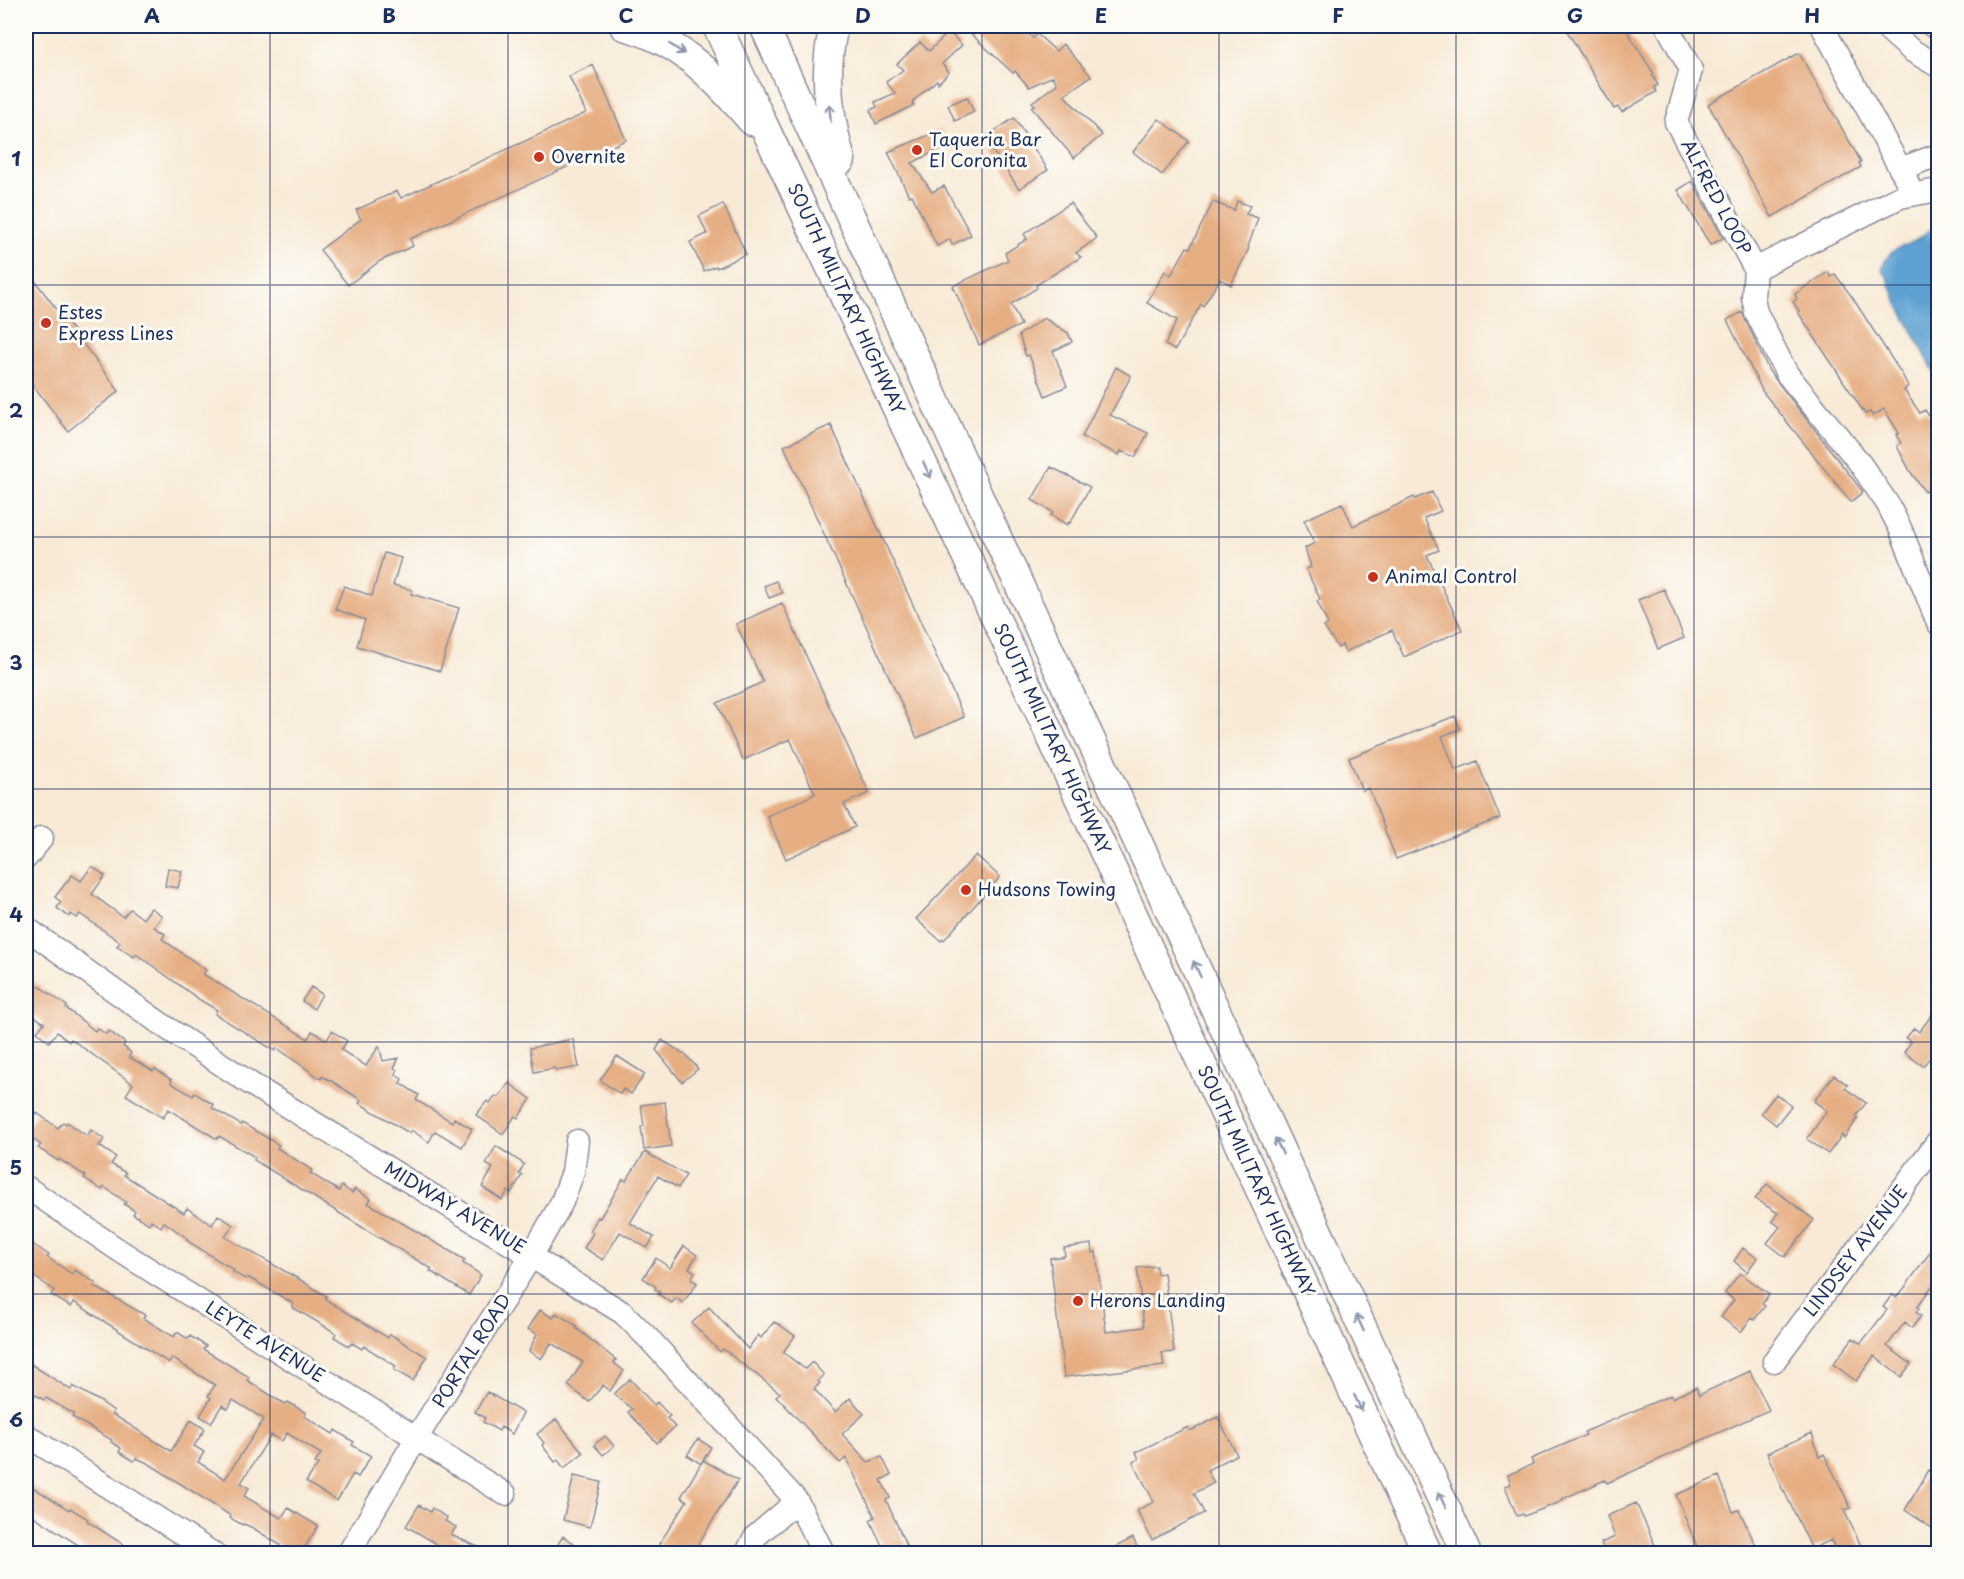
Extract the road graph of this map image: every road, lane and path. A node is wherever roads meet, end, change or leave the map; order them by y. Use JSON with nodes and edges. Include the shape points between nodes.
{"nodes":[{"id":1,"x":624,"y":26,"type":"edge"},
{"id":2,"x":717,"y":26,"type":"edge"},
{"id":3,"x":764,"y":26,"type":"edge"},
{"id":4,"x":834,"y":26,"type":"edge"},
{"id":5,"x":1667,"y":26,"type":"edge"},
{"id":6,"x":1822,"y":26,"type":"edge"},
{"id":7,"x":1884,"y":26,"type":"edge"},
{"id":8,"x":1934,"y":26,"type":"edge"},
{"id":9,"x":1938,"y":28,"type":"edge"},
{"id":10,"x":1938,"y":66,"type":"edge"},
{"id":11,"x":773,"y":144,"type":"junction"},
{"id":12,"x":1938,"y":155,"type":"edge"},
{"id":13,"x":1938,"y":175,"type":"edge"},
{"id":14,"x":1906,"y":182,"type":"junction"},
{"id":15,"x":1938,"y":190,"type":"edge"},
{"id":16,"x":1755,"y":269,"type":"junction"},
{"id":17,"x":877,"y":270,"type":"junction"},
{"id":18,"x":1938,"y":623,"type":"edge"},
{"id":19,"x":42,"y":838,"type":"dead end"},
{"id":20,"x":26,"y":858,"type":"edge"},
{"id":21,"x":26,"y":928,"type":"edge"},
{"id":22,"x":577,"y":1140,"type":"dead end"},
{"id":23,"x":1938,"y":1141,"type":"edge"},
{"id":24,"x":26,"y":1187,"type":"edge"},
{"id":25,"x":532,"y":1255,"type":"junction"},
{"id":26,"x":1774,"y":1361,"type":"dead end"},
{"id":27,"x":26,"y":1435,"type":"edge"},
{"id":28,"x":417,"y":1437,"type":"junction"},
{"id":29,"x":505,"y":1494,"type":"dead end"},
{"id":30,"x":796,"y":1501,"type":"junction"},
{"id":31,"x":214,"y":1554,"type":"edge"},
{"id":32,"x":348,"y":1554,"type":"edge"},
{"id":33,"x":746,"y":1554,"type":"edge"},
{"id":34,"x":824,"y":1554,"type":"edge"},
{"id":35,"x":1428,"y":1554,"type":"edge"},
{"id":36,"x":1467,"y":1554,"type":"edge"}],
"edges":[{"from":1,"to":11,"type":"main road","one_way":true,"via":[[645,31],[676,47],[705,69]]},
{"from":2,"to":11,"type":"main road","name":"SOUTH MILITARY HIGHWAY"},
{"from":3,"to":17,"type":"main road","name":"SOUTH MILITARY HIGHWAY"},
{"from":17,"to":4,"type":"main road","one_way":true,"via":[[832,130],[827,83]]},
{"from":5,"to":16,"type":"street","name":"ALFRED LOOP","via":[[1691,70],[1676,122]]},
{"from":6,"to":14,"type":"street"},
{"from":7,"to":10,"type":"street","via":[[1911,50]]},
{"from":8,"to":9,"type":"street"},
{"from":11,"to":35,"type":"main road","name":"SOUTH MILITARY HIGHWAY","one_way":true},
{"from":12,"to":14,"type":"street"},
{"from":13,"to":14,"type":"street"},
{"from":14,"to":15,"type":"street"},
{"from":14,"to":16,"type":"street","via":[[1900,197]]},
{"from":16,"to":18,"type":"street","via":[[1756,312],[1787,374],[1887,503]]},
{"from":36,"to":17,"type":"main road","name":"SOUTH MILITARY HIGHWAY","one_way":true},
{"from":19,"to":20,"type":"street"},
{"from":21,"to":25,"type":"street","name":"MIDWAY AVENUE","via":[[251,1084]]},
{"from":22,"to":25,"type":"street","name":"PORTAL ROAD","via":[[573,1172],[562,1202]]},
{"from":23,"to":26,"type":"street","name":"LINDSEY AVENUE"},
{"from":24,"to":28,"type":"street","name":"LEYTE AVENUE","via":[[120,1251]]},
{"from":25,"to":28,"type":"street","name":"PORTAL ROAD"},
{"from":25,"to":30,"type":"street","name":"MIDWAY AVENUE","via":[[623,1313]]},
{"from":27,"to":31,"type":"street"},
{"from":28,"to":29,"type":"street","name":"LEYTE AVENUE"},
{"from":28,"to":32,"type":"street","name":"PORTAL ROAD"},
{"from":30,"to":33,"type":"street","via":[[756,1536]]},
{"from":30,"to":34,"type":"street","name":"MIDWAY AVENUE"}]}
